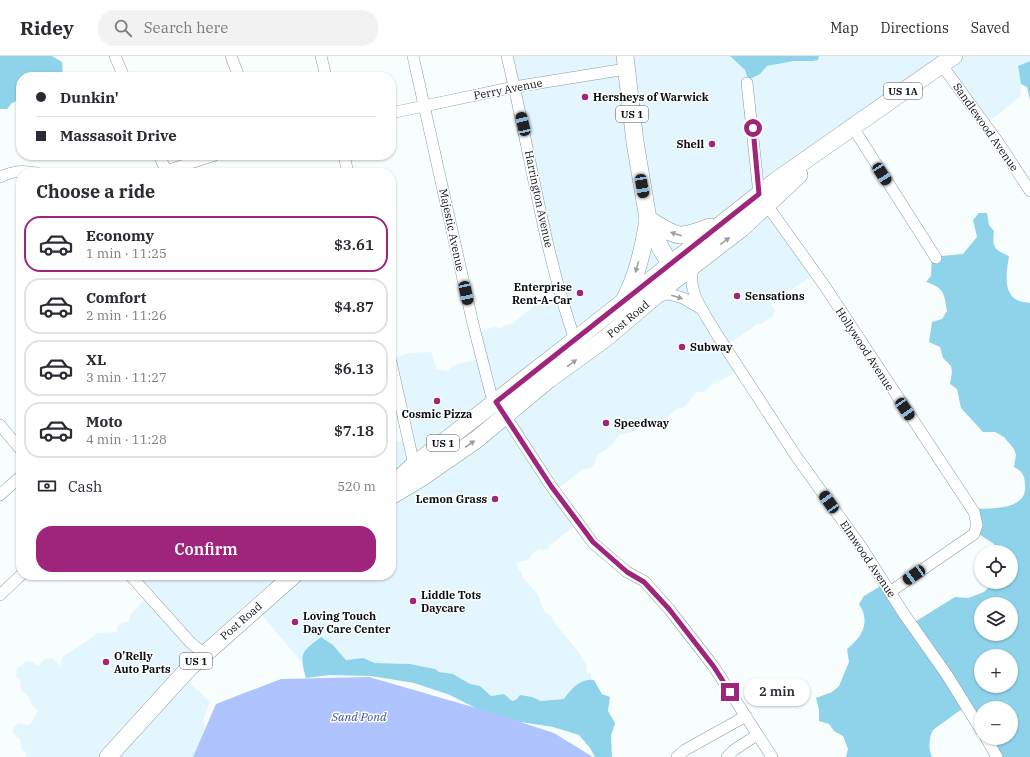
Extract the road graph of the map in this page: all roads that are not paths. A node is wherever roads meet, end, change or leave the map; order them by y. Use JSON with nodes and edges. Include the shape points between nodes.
{"nodes":[{"id":1,"x":115,"y":56,"type":"edge"},
{"id":2,"x":231,"y":56,"type":"edge"},
{"id":3,"x":321,"y":56,"type":"edge"},
{"id":4,"x":413,"y":56,"type":"edge"},
{"id":5,"x":507,"y":56,"type":"edge"},
{"id":6,"x":948,"y":60,"type":"edge"},
{"id":7,"x":626,"y":63,"type":"edge"},
{"id":8,"x":122,"y":72,"type":"edge"},
{"id":9,"x":237,"y":72,"type":"edge"},
{"id":10,"x":325,"y":72,"type":"edge"},
{"id":11,"x":747,"y":83,"type":"dead end"},
{"id":12,"x":514,"y":87,"type":"junction"},
{"id":13,"x":424,"y":106,"type":"junction"},
{"id":14,"x":396,"y":112,"type":"edge"},
{"id":15,"x":852,"y":126,"type":"junction"},
{"id":16,"x":200,"y":160,"type":"edge"},
{"id":17,"x":178,"y":168,"type":"edge"},
{"id":18,"x":16,"y":171,"type":"edge"},
{"id":19,"x":0,"y":178,"type":"edge"},
{"id":20,"x":1030,"y":191,"type":"edge"},
{"id":21,"x":763,"y":199,"type":"junction"},
{"id":22,"x":648,"y":218,"type":"junction"},
{"id":23,"x":726,"y":221,"type":"junction"},
{"id":24,"x":936,"y":258,"type":"dead end"},
{"id":25,"x":694,"y":265,"type":"junction"},
{"id":26,"x":674,"y":271,"type":"junction"},
{"id":27,"x":653,"y":298,"type":"junction"},
{"id":28,"x":624,"y":301,"type":"junction"},
{"id":29,"x":700,"y":308,"type":"junction"},
{"id":30,"x":575,"y":340,"type":"junction"},
{"id":31,"x":396,"y":382,"type":"edge"},
{"id":32,"x":501,"y":409,"type":"junction"},
{"id":33,"x":0,"y":426,"type":"edge"},
{"id":34,"x":16,"y":444,"type":"edge"},
{"id":35,"x":418,"y":472,"type":"junction"},
{"id":36,"x":16,"y":481,"type":"edge"},
{"id":37,"x":396,"y":483,"type":"edge"},
{"id":38,"x":396,"y":492,"type":"edge"},
{"id":39,"x":0,"y":495,"type":"edge"},
{"id":40,"x":16,"y":580,"type":"edge"},
{"id":41,"x":134,"y":580,"type":"edge"},
{"id":42,"x":288,"y":580,"type":"edge"},
{"id":43,"x":890,"y":592,"type":"junction"},
{"id":44,"x":0,"y":595,"type":"edge"},
{"id":45,"x":204,"y":654,"type":"junction"},
{"id":46,"x":746,"y":716,"type":"junction"},
{"id":47,"x":974,"y":719,"type":"edge"},
{"id":48,"x":757,"y":735,"type":"junction"},
{"id":49,"x":990,"y":745,"type":"edge"},
{"id":50,"x":108,"y":757,"type":"edge"},
{"id":51,"x":677,"y":757,"type":"edge"},
{"id":52,"x":727,"y":757,"type":"edge"},
{"id":53,"x":772,"y":757,"type":"edge"},
{"id":54,"x":997,"y":757,"type":"edge"}],
"edges":[{"from":1,"to":8,"type":"street"},
{"from":2,"to":9,"type":"street"},
{"from":3,"to":10,"type":"street"},
{"from":4,"to":13,"type":"street","name":"Majestic Avenue"},
{"from":5,"to":12,"type":"street","name":"Harrington Avenue"},
{"from":6,"to":15,"type":"main road","name":"Post Road","number":"US 1A"},
{"from":6,"to":20,"type":"street","name":"Sandlewood Avenue"},
{"from":7,"to":12,"type":"street","name":"Perry Avenue"},
{"from":7,"to":22,"type":"main road","number":"US 1"},
{"from":11,"to":21,"type":"street"},
{"from":12,"to":13,"type":"street","name":"Perry Avenue"},
{"from":12,"to":30,"type":"street","name":"Harrington Avenue","via":[[547,240]]},
{"from":13,"to":14,"type":"street","name":"Perry Avenue"},
{"from":13,"to":32,"type":"street","name":"Majestic Avenue","via":[[473,324],[491,394]]},
{"from":15,"to":21,"type":"main road","name":"Post Road","number":"US 1A"},
{"from":15,"to":24,"type":"street"},
{"from":16,"to":17,"type":"street"},
{"from":18,"to":19,"type":"street"},
{"from":21,"to":23,"type":"main road","name":"Post Road","number":"US 1A"},
{"from":25,"to":21,"type":"main road","name":"Post Road","number":"US 1A","one_way":true,"via":[[742,228]]},
{"from":21,"to":43,"type":"street","name":"Hollywood Avenue","via":[[974,512],[977,525],[974,534]]},
{"from":23,"to":22,"type":"main road","one_way":true,"via":[[682,236],[672,234]]},
{"from":22,"to":26,"type":"main road","number":"US 1"},
{"from":22,"to":28,"type":"main road","one_way":true,"via":[[636,274]]},
{"from":23,"to":26,"type":"main road","name":"Post Road","number":"US 1A"},
{"from":25,"to":26,"type":"main road","name":"Post Road","number":"US 1A"},
{"from":25,"to":29,"type":"street","name":"Elmwood Avenue","via":[[691,274],[693,291]]},
{"from":26,"to":27,"type":"main road","name":"Post Road","number":"US 1"},
{"from":26,"to":28,"type":"main road","name":"Post Road","number":"US 1A"},
{"from":27,"to":29,"type":"street","name":"Elmwood Avenue","one_way":true,"via":[[669,294],[683,298]]},
{"from":32,"to":27,"type":"main road","name":"Post Road","number":"US 1","one_way":true,"via":[[548,380],[606,338]]},
{"from":28,"to":30,"type":"main road","name":"Post Road","number":"US 1"},
{"from":29,"to":43,"type":"street","name":"Elmwood Avenue","via":[[796,456]]},
{"from":30,"to":32,"type":"main road","name":"Post Road","number":"US 1"},
{"from":31,"to":35,"type":"street"},
{"from":32,"to":35,"type":"main road","name":"Post Road","number":"US 1"},
{"from":32,"to":46,"type":"street","name":"Majestic Avenue","via":[[551,486],[593,542],[627,572],[644,582],[669,609],[714,667]]},
{"from":33,"to":34,"type":"street"},
{"from":35,"to":37,"type":"main road","name":"Post Road","number":"US 1"},
{"from":35,"to":38,"type":"main road","name":"Post Road","number":"US 1"},
{"from":36,"to":39,"type":"street"},
{"from":40,"to":44,"type":"street"},
{"from":41,"to":45,"type":"street"},
{"from":42,"to":45,"type":"main road","name":"Post Road","number":"US 1"},
{"from":43,"to":47,"type":"street","name":"Elmwood Avenue"},
{"from":45,"to":50,"type":"main road","name":"Post Road","number":"US 1"},
{"from":46,"to":48,"type":"street","name":"Majestic Avenue"},
{"from":46,"to":51,"type":"street"},
{"from":48,"to":52,"type":"street"},
{"from":48,"to":53,"type":"street","name":"Majestic Avenue"},
{"from":49,"to":54,"type":"street"}]}
